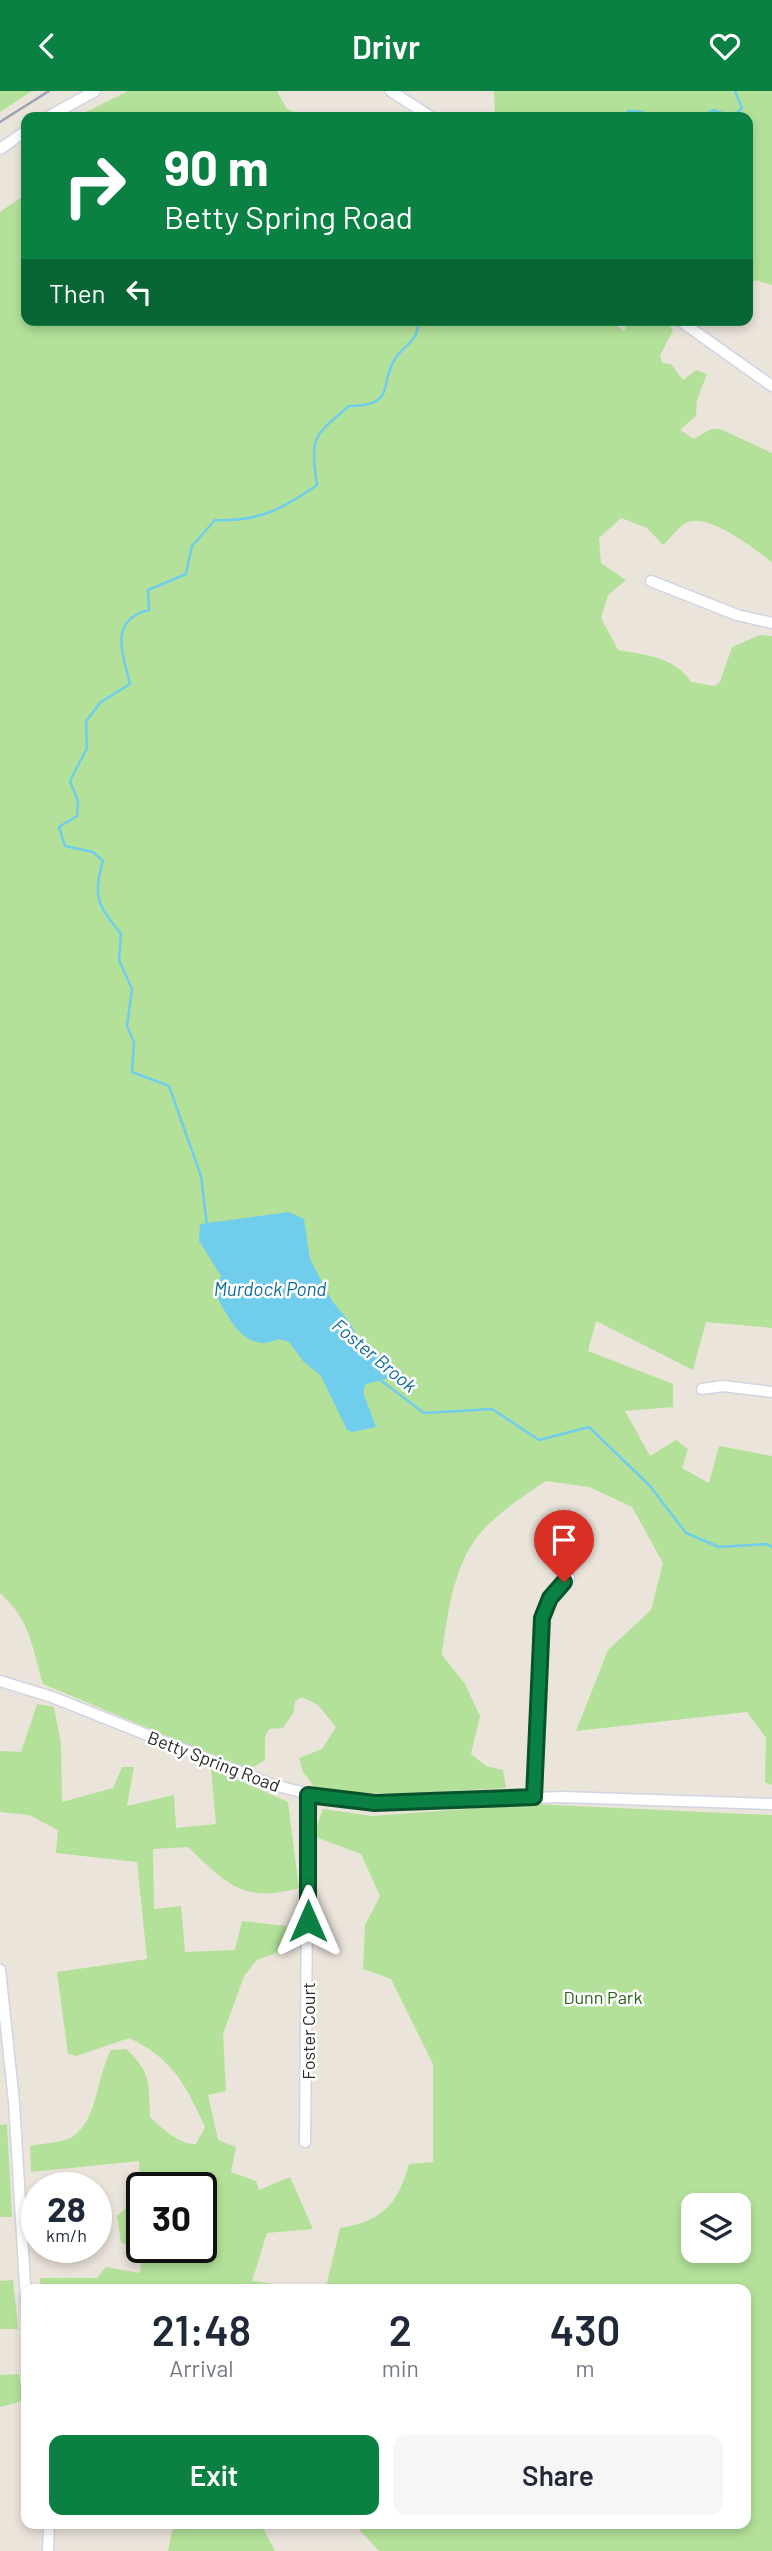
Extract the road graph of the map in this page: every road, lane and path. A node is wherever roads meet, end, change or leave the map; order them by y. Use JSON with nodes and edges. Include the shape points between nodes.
{"nodes":[{"id":1,"x":95,"y":91,"type":"edge"},
{"id":2,"x":391,"y":91,"type":"edge"},
{"id":3,"x":57,"y":112,"type":"edge"},
{"id":4,"x":423,"y":112,"type":"edge"},
{"id":5,"x":21,"y":134,"type":"edge"},
{"id":6,"x":0,"y":149,"type":"edge"},
{"id":7,"x":687,"y":326,"type":"edge"},
{"id":8,"x":772,"y":386,"type":"edge"},
{"id":9,"x":651,"y":581,"type":"dead end"},
{"id":10,"x":772,"y":623,"type":"edge"},
{"id":11,"x":702,"y":1389,"type":"dead end"},
{"id":12,"x":772,"y":1392,"type":"edge"},
{"id":13,"x":569,"y":1578,"type":"dead end"},
{"id":14,"x":0,"y":1681,"type":"edge"},
{"id":15,"x":308,"y":1795,"type":"junction"},
{"id":16,"x":534,"y":1797,"type":"junction"},
{"id":17,"x":772,"y":1804,"type":"edge"},
{"id":18,"x":0,"y":1971,"type":"edge"},
{"id":19,"x":305,"y":2142,"type":"dead end"},
{"id":20,"x":25,"y":2284,"type":"edge"},
{"id":21,"x":49,"y":2529,"type":"edge"},
{"id":22,"x":48,"y":2551,"type":"edge"}],
"edges":[{"from":1,"to":3,"type":"street"},
{"from":2,"to":4,"type":"street"},
{"from":5,"to":6,"type":"street"},
{"from":7,"to":8,"type":"street"},
{"from":9,"to":10,"type":"street","via":[[737,615]]},
{"from":11,"to":12,"type":"street","via":[[723,1386]]},
{"from":13,"to":16,"type":"street","via":[[550,1598],[542,1618]]},
{"from":14,"to":15,"type":"street","name":"Betty Spring Road"},
{"from":15,"to":16,"type":"street","name":"Betty Spring Road","via":[[375,1803]]},
{"from":15,"to":19,"type":"street","name":"Foster Court"},
{"from":16,"to":17,"type":"street","name":"Betty Spring Road"},
{"from":18,"to":20,"type":"street","via":[[14,2102]]},
{"from":21,"to":22,"type":"street"}]}
